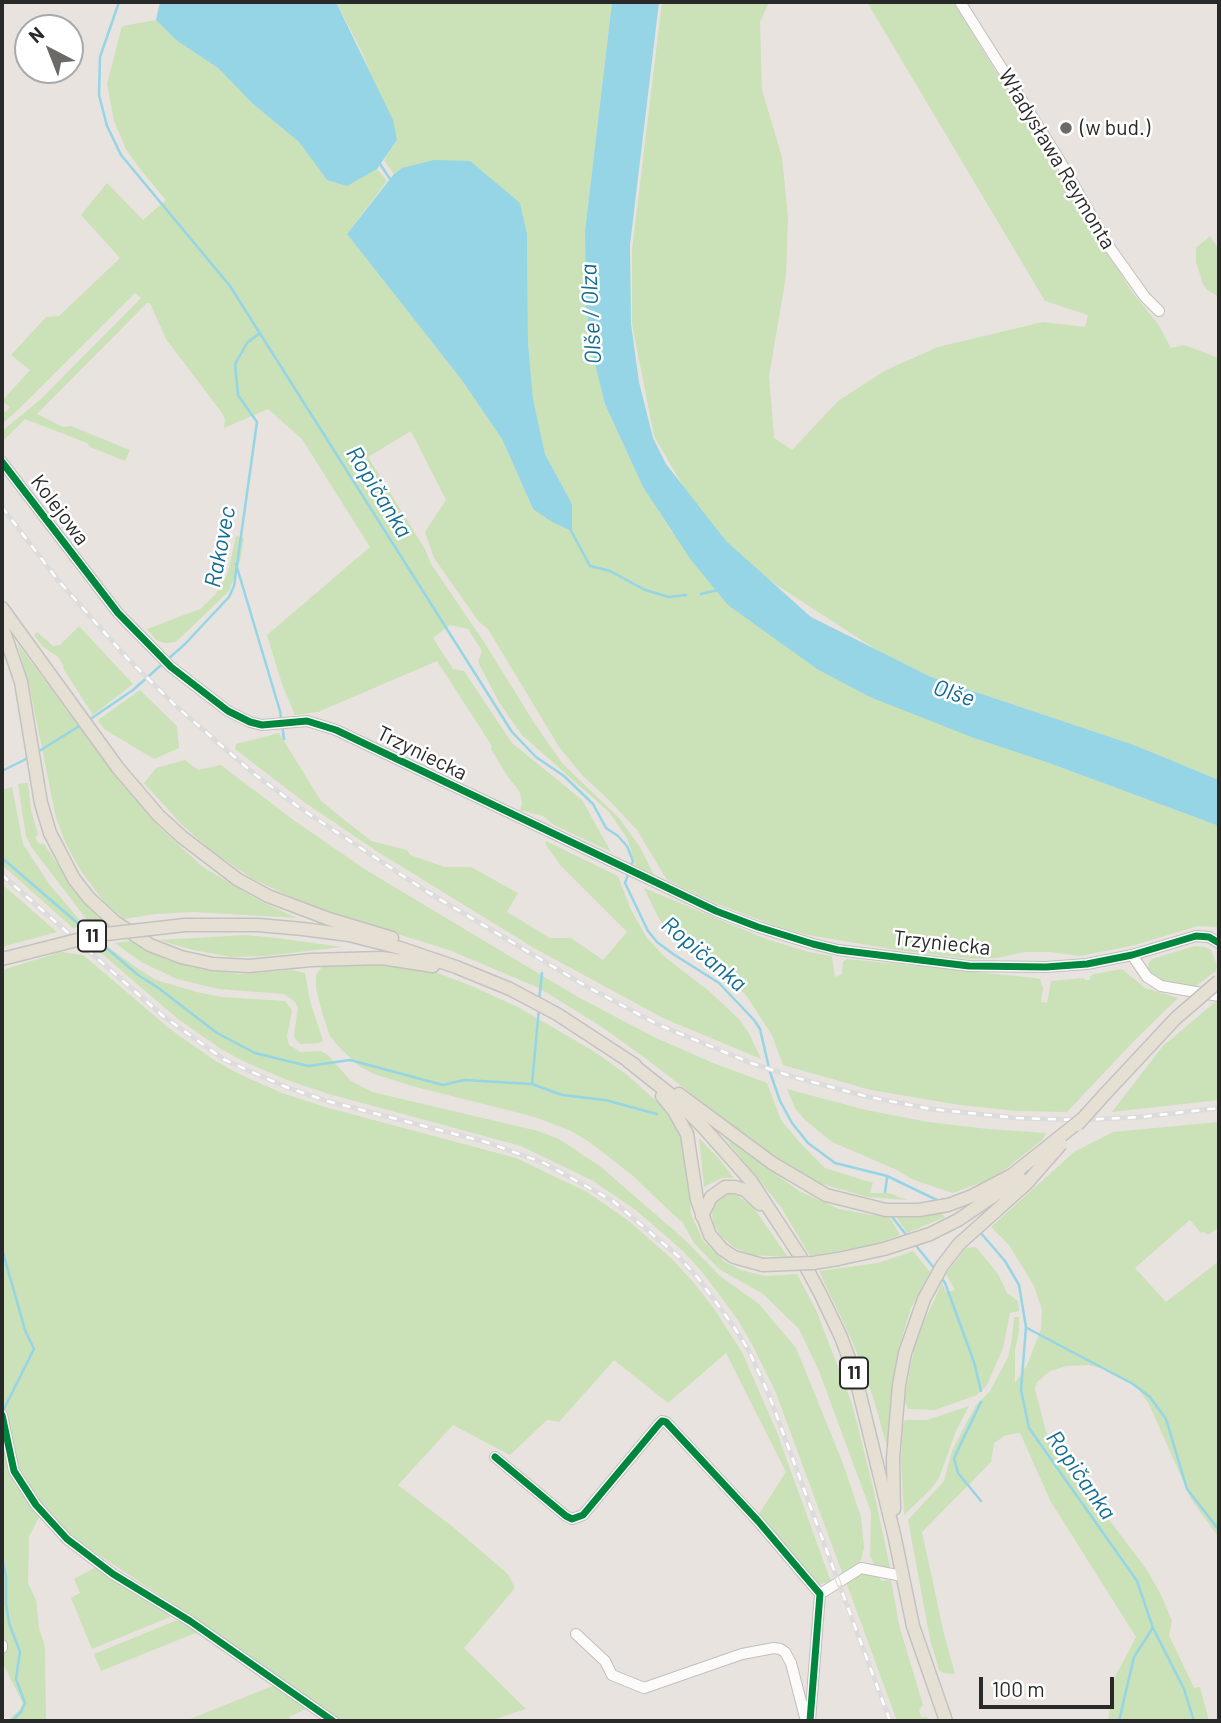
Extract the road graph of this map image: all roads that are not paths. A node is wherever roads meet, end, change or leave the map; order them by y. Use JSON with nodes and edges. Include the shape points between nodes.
{"nodes":[{"id":1,"x":960,"y":2,"type":"edge"},
{"id":2,"x":1159,"y":311,"type":"dead end"},
{"id":3,"x":2,"y":462,"type":"edge"},
{"id":4,"x":2,"y":608,"type":"edge"},
{"id":5,"x":2,"y":626,"type":"edge"},
{"id":6,"x":276,"y":725,"type":"joint"},
{"id":7,"x":1219,"y":943,"type":"edge"},
{"id":8,"x":1132,"y":954,"type":"junction"},
{"id":9,"x":2,"y":960,"type":"edge"},
{"id":10,"x":456,"y":967,"type":"junction"},
{"id":11,"x":1219,"y":981,"type":"edge"},
{"id":12,"x":1219,"y":996,"type":"edge"},
{"id":13,"x":628,"y":1061,"type":"junction"},
{"id":14,"x":1081,"y":1120,"type":"junction"},
{"id":15,"x":702,"y":1216,"type":"junction"},
{"id":16,"x":781,"y":1226,"type":"junction"},
{"id":17,"x":2,"y":1417,"type":"edge"},
{"id":18,"x":495,"y":1457,"type":"dead end"},
{"id":19,"x":894,"y":1534,"type":"junction"},
{"id":20,"x":902,"y":1576,"type":"junction"},
{"id":21,"x":820,"y":1594,"type":"junction"},
{"id":22,"x":576,"y":1634,"type":"dead end"},
{"id":23,"x":333,"y":1721,"type":"edge"},
{"id":24,"x":808,"y":1721,"type":"edge"},
{"id":25,"x":946,"y":1721,"type":"edge"}],
"edges":[{"from":1,"to":2,"type":"street","name":"Władysława Reymonta","via":[[1110,248]]},
{"from":3,"to":6,"type":"street","name":"Kolejowa","via":[[118,613],[171,667],[228,711],[262,726]]},
{"from":4,"to":10,"type":"main road","via":[[118,768],[159,816],[206,858],[268,896],[437,953]]},
{"from":5,"to":10,"type":"main road","via":[[21,682],[50,834],[67,869],[104,913],[150,945],[196,961],[230,965],[382,958]]},
{"from":6,"to":8,"type":"street","name":"Trzyniecka","via":[[307,722],[336,730],[716,911],[838,950],[969,966],[1046,968]]},
{"from":7,"to":8,"type":"street","name":"Trzyniecka","via":[[1196,936]]},
{"from":8,"to":12,"type":"street","via":[[1147,977],[1161,986]]},
{"from":9,"to":10,"type":"main road","number":"11","bridge":true,"via":[[97,935],[185,925],[258,925],[349,935]]},
{"from":10,"to":13,"type":"main road","number":"11","via":[[534,1002]]},
{"from":11,"to":14,"type":"main road","bridge":true,"via":[[1176,1018]]},
{"from":13,"to":14,"type":"main road","bridge":true,"via":[[772,1163],[826,1195],[887,1210],[919,1210],[972,1196],[1012,1175]]},
{"from":13,"to":15,"type":"main road","via":[[674,1111],[687,1134]]},
{"from":13,"to":16,"type":"main road","number":"11","via":[[704,1128],[751,1181]]},
{"from":14,"to":15,"type":"main road","bridge":true,"via":[[1035,1166],[980,1207],[930,1234],[884,1249],[838,1259],[763,1265],[722,1249],[709,1235]]},
{"from":14,"to":19,"type":"main road","bridge":true,"via":[[1026,1184],[959,1244],[924,1299],[905,1353],[898,1394]]},
{"from":15,"to":16,"type":"main road","via":[[715,1192],[735,1187],[745,1190]]},
{"from":16,"to":19,"type":"main road","number":"11","via":[[841,1336]]},
{"from":17,"to":23,"type":"street","via":[[15,1471],[51,1524],[67,1539]]},
{"from":18,"to":21,"type":"street","via":[[572,1519],[583,1515],[659,1424],[666,1422]]},
{"from":19,"to":20,"type":"main road","number":"11"},
{"from":20,"to":21,"type":"street","via":[[861,1568]]},
{"from":20,"to":25,"type":"main road","number":"11","via":[[913,1626]]},
{"from":21,"to":24,"type":"street"},
{"from":22,"to":24,"type":"street","via":[[605,1661],[612,1675],[644,1688],[742,1654],[780,1649],[791,1663]]}]}
